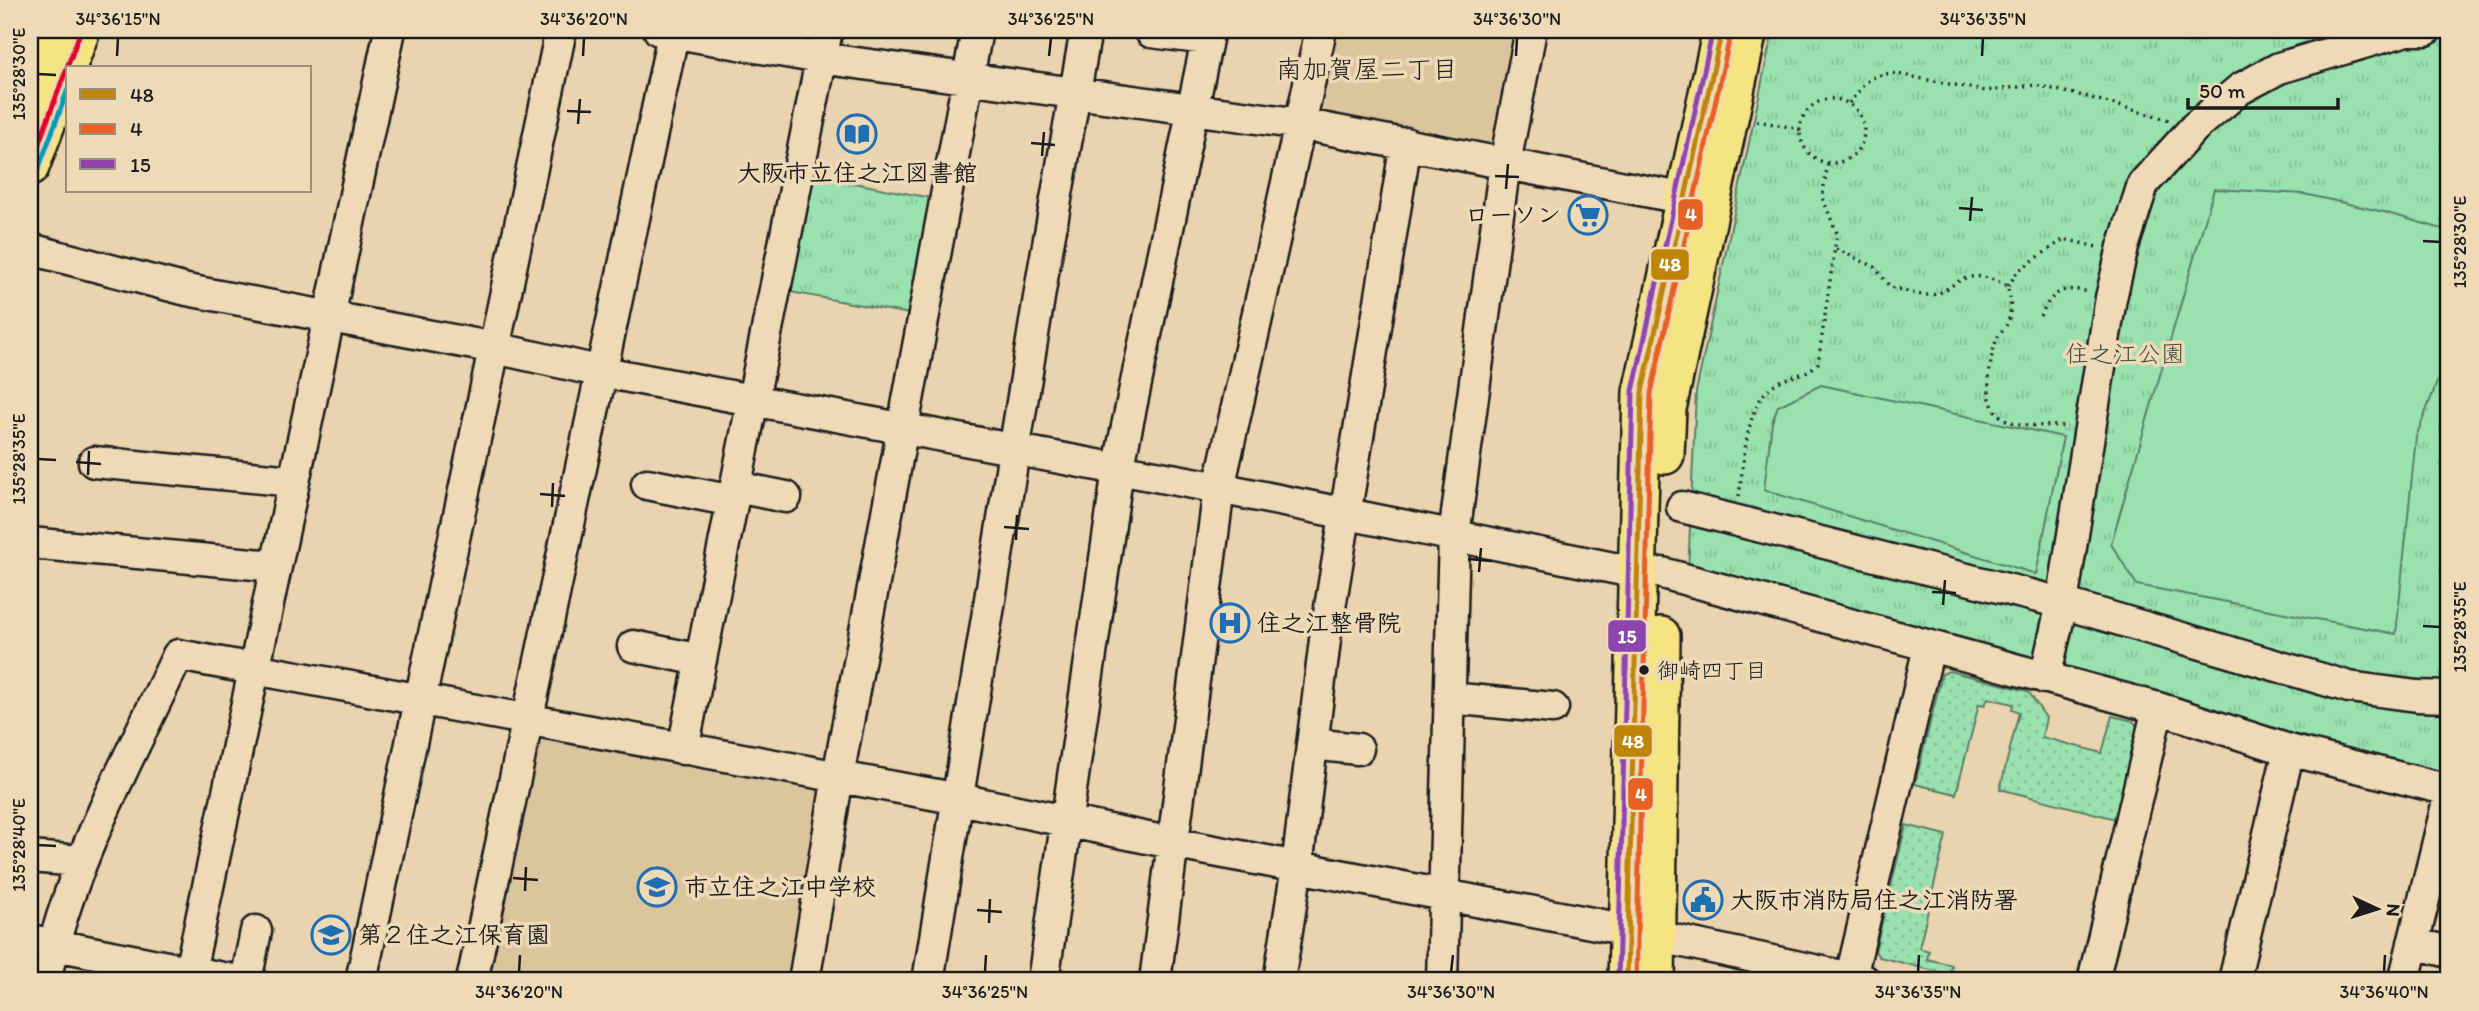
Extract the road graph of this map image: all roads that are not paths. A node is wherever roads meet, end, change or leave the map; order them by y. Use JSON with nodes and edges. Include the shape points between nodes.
{"nodes":[{"id":1,"x":54,"y":30,"type":"edge"},
{"id":2,"x":81,"y":30,"type":"edge"},
{"id":3,"x":390,"y":30,"type":"edge"},
{"id":4,"x":561,"y":30,"type":"edge"},
{"id":5,"x":977,"y":30,"type":"edge"},
{"id":6,"x":1086,"y":30,"type":"edge"},
{"id":7,"x":1321,"y":30,"type":"edge"},
{"id":8,"x":1531,"y":30,"type":"edge"},
{"id":9,"x":1722,"y":30,"type":"edge"},
{"id":10,"x":1748,"y":30,"type":"edge"},
{"id":11,"x":2426,"y":30,"type":"edge"},
{"id":12,"x":668,"y":31,"type":"edge"},
{"id":13,"x":1151,"y":32,"type":"dead end"},
{"id":14,"x":1208,"y":34,"type":"edge"},
{"id":15,"x":824,"y":44,"type":"edge"},
{"id":16,"x":68,"y":66,"type":"edge"},
{"id":17,"x":66,"y":70,"type":"edge"},
{"id":18,"x":968,"y":79,"type":"junction"},
{"id":19,"x":1076,"y":92,"type":"junction"},
{"id":20,"x":30,"y":94,"type":"edge"},
{"id":21,"x":1193,"y":108,"type":"junction"},
{"id":22,"x":1301,"y":124,"type":"junction"},
{"id":23,"x":1406,"y":143,"type":"junction"},
{"id":24,"x":1505,"y":163,"type":"junction"},
{"id":25,"x":30,"y":167,"type":"edge"},
{"id":26,"x":1698,"y":201,"type":"junction"},
{"id":27,"x":30,"y":249,"type":"edge"},
{"id":28,"x":328,"y":317,"type":"junction"},
{"id":29,"x":495,"y":348,"type":"junction"},
{"id":30,"x":603,"y":372,"type":"junction"},
{"id":31,"x":753,"y":400,"type":"junction"},
{"id":32,"x":904,"y":429,"type":"junction"},
{"id":33,"x":1015,"y":450,"type":"junction"},
{"id":34,"x":94,"y":462,"type":"dead end"},
{"id":35,"x":1118,"y":470,"type":"junction"},
{"id":36,"x":293,"y":481,"type":"junction"},
{"id":37,"x":647,"y":484,"type":"dead end"},
{"id":38,"x":1219,"y":488,"type":"junction"},
{"id":39,"x":734,"y":494,"type":"junction"},
{"id":40,"x":786,"y":498,"type":"dead end"},
{"id":41,"x":1682,"y":507,"type":"dead end"},
{"id":42,"x":1346,"y":514,"type":"junction"},
{"id":43,"x":1454,"y":535,"type":"junction"},
{"id":44,"x":30,"y":543,"type":"edge"},
{"id":45,"x":275,"y":566,"type":"junction"},
{"id":46,"x":1650,"y":573,"type":"junction"},
{"id":47,"x":2062,"y":603,"type":"junction"},
{"id":48,"x":633,"y":646,"type":"dead end"},
{"id":49,"x":1929,"y":647,"type":"junction"},
{"id":50,"x":701,"y":660,"type":"junction"},
{"id":51,"x":254,"y":668,"type":"junction"},
{"id":52,"x":2045,"y":678,"type":"junction"},
{"id":53,"x":2449,"y":697,"type":"edge"},
{"id":54,"x":1450,"y":698,"type":"junction"},
{"id":55,"x":421,"y":699,"type":"junction"},
{"id":56,"x":1553,"y":708,"type":"dead end"},
{"id":57,"x":2158,"y":708,"type":"junction"},
{"id":58,"x":527,"y":719,"type":"junction"},
{"id":59,"x":1312,"y":744,"type":"junction"},
{"id":60,"x":1357,"y":749,"type":"dead end"},
{"id":61,"x":683,"y":750,"type":"junction"},
{"id":62,"x":2289,"y":750,"type":"junction"},
{"id":63,"x":838,"y":776,"type":"junction"},
{"id":64,"x":2449,"y":790,"type":"edge"},
{"id":65,"x":2449,"y":797,"type":"edge"},
{"id":66,"x":959,"y":799,"type":"junction"},
{"id":67,"x":1067,"y":821,"type":"junction"},
{"id":68,"x":1172,"y":843,"type":"junction"},
{"id":69,"x":30,"y":857,"type":"edge"},
{"id":70,"x":81,"y":861,"type":"junction"},
{"id":71,"x":1297,"y":867,"type":"junction"},
{"id":72,"x":1444,"y":896,"type":"junction"},
{"id":73,"x":256,"y":930,"type":"dead end"},
{"id":74,"x":1643,"y":934,"type":"junction"},
{"id":75,"x":41,"y":942,"type":"edge"},
{"id":76,"x":2413,"y":943,"type":"junction"},
{"id":77,"x":2449,"y":952,"type":"edge"},
{"id":78,"x":189,"y":976,"type":"edge"},
{"id":79,"x":1855,"y":980,"type":"edge"},
{"id":80,"x":45,"y":981,"type":"edge"},
{"id":81,"x":238,"y":981,"type":"edge"},
{"id":82,"x":246,"y":981,"type":"edge"},
{"id":83,"x":361,"y":981,"type":"edge"},
{"id":84,"x":472,"y":981,"type":"edge"},
{"id":85,"x":804,"y":981,"type":"edge"},
{"id":86,"x":928,"y":981,"type":"edge"},
{"id":87,"x":1043,"y":981,"type":"edge"},
{"id":88,"x":1155,"y":981,"type":"edge"},
{"id":89,"x":1279,"y":981,"type":"edge"},
{"id":90,"x":1442,"y":981,"type":"edge"},
{"id":91,"x":1627,"y":981,"type":"edge"},
{"id":92,"x":1656,"y":981,"type":"edge"},
{"id":93,"x":2093,"y":981,"type":"edge"},
{"id":94,"x":2234,"y":981,"type":"edge"},
{"id":95,"x":2404,"y":981,"type":"edge"}],
"edges":[{"from":1,"to":20,"type":"main road"},
{"from":2,"to":16,"type":"main road"},
{"from":3,"to":28,"type":"street"},
{"from":4,"to":29,"type":"street"},
{"from":5,"to":18,"type":"street"},
{"from":6,"to":19,"type":"street"},
{"from":7,"to":22,"type":"street"},
{"from":8,"to":24,"type":"street"},
{"from":9,"to":26,"type":"main road"},
{"from":10,"to":26,"type":"main road"},
{"from":11,"to":47,"type":"street","via":[[2407,30],[2278,68],[2240,89],[2195,127],[2143,184],[2111,298]]},
{"from":12,"to":15,"type":"street"},
{"from":12,"to":30,"type":"street"},
{"from":13,"to":14,"type":"street"},
{"from":14,"to":21,"type":"street"},
{"from":15,"to":18,"type":"street"},
{"from":15,"to":31,"type":"street"},
{"from":17,"to":25,"type":"main road"},
{"from":18,"to":19,"type":"street"},
{"from":18,"to":32,"type":"street"},
{"from":19,"to":21,"type":"street"},
{"from":19,"to":33,"type":"street"},
{"from":21,"to":22,"type":"street"},
{"from":21,"to":35,"type":"street"},
{"from":22,"to":23,"type":"street"},
{"from":22,"to":38,"type":"street"},
{"from":23,"to":24,"type":"street"},
{"from":23,"to":42,"type":"street"},
{"from":24,"to":26,"type":"street"},
{"from":24,"to":43,"type":"street"},
{"from":26,"to":46,"type":"main road","via":[[1667,409]]},
{"from":27,"to":28,"type":"street","via":[[187,290]]},
{"from":28,"to":29,"type":"street"},
{"from":28,"to":36,"type":"street"},
{"from":29,"to":30,"type":"street"},
{"from":29,"to":55,"type":"street"},
{"from":30,"to":31,"type":"street"},
{"from":30,"to":58,"type":"street"},
{"from":31,"to":32,"type":"street"},
{"from":31,"to":39,"type":"street"},
{"from":32,"to":33,"type":"street"},
{"from":32,"to":63,"type":"street"},
{"from":33,"to":35,"type":"street"},
{"from":33,"to":66,"type":"street"},
{"from":34,"to":36,"type":"street"},
{"from":35,"to":38,"type":"street"},
{"from":35,"to":67,"type":"street"},
{"from":36,"to":45,"type":"street"},
{"from":37,"to":39,"type":"street"},
{"from":38,"to":42,"type":"street"},
{"from":38,"to":68,"type":"street"},
{"from":39,"to":40,"type":"street"},
{"from":39,"to":50,"type":"street"},
{"from":41,"to":47,"type":"street"},
{"from":42,"to":43,"type":"street"},
{"from":42,"to":59,"type":"street"},
{"from":43,"to":46,"type":"street"},
{"from":43,"to":54,"type":"street"},
{"from":44,"to":45,"type":"street"},
{"from":45,"to":51,"type":"street"},
{"from":46,"to":49,"type":"street"},
{"from":46,"to":74,"type":"main road"},
{"from":47,"to":52,"type":"street"},
{"from":47,"to":53,"type":"street","via":[[2349,687]]},
{"from":48,"to":50,"type":"street"},
{"from":49,"to":52,"type":"street"},
{"from":49,"to":79,"type":"street"},
{"from":50,"to":61,"type":"street"},
{"from":51,"to":55,"type":"street"},
{"from":51,"to":70,"type":"street","via":[[178,655]]},
{"from":51,"to":78,"type":"street"},
{"from":52,"to":57,"type":"street"},
{"from":54,"to":56,"type":"street"},
{"from":54,"to":72,"type":"street"},
{"from":55,"to":58,"type":"street"},
{"from":55,"to":83,"type":"street"},
{"from":57,"to":62,"type":"street"},
{"from":57,"to":93,"type":"street"},
{"from":58,"to":61,"type":"street"},
{"from":58,"to":84,"type":"street"},
{"from":59,"to":60,"type":"street"},
{"from":59,"to":71,"type":"street"},
{"from":61,"to":63,"type":"street"},
{"from":62,"to":64,"type":"street"},
{"from":62,"to":94,"type":"street"},
{"from":63,"to":66,"type":"street"},
{"from":63,"to":85,"type":"street"},
{"from":65,"to":76,"type":"street"},
{"from":66,"to":67,"type":"street"},
{"from":66,"to":86,"type":"street"},
{"from":67,"to":68,"type":"street"},
{"from":67,"to":87,"type":"street"},
{"from":68,"to":71,"type":"street"},
{"from":68,"to":88,"type":"street"},
{"from":69,"to":70,"type":"street"},
{"from":70,"to":75,"type":"street"},
{"from":71,"to":72,"type":"street"},
{"from":71,"to":89,"type":"street"},
{"from":72,"to":74,"type":"street"},
{"from":72,"to":90,"type":"street"},
{"from":73,"to":82,"type":"street"},
{"from":74,"to":79,"type":"street"},
{"from":74,"to":91,"type":"main road"},
{"from":74,"to":92,"type":"main road"},
{"from":75,"to":78,"type":"street"},
{"from":75,"to":80,"type":"street"},
{"from":76,"to":77,"type":"street"},
{"from":76,"to":95,"type":"street"},
{"from":78,"to":81,"type":"street"}]}
